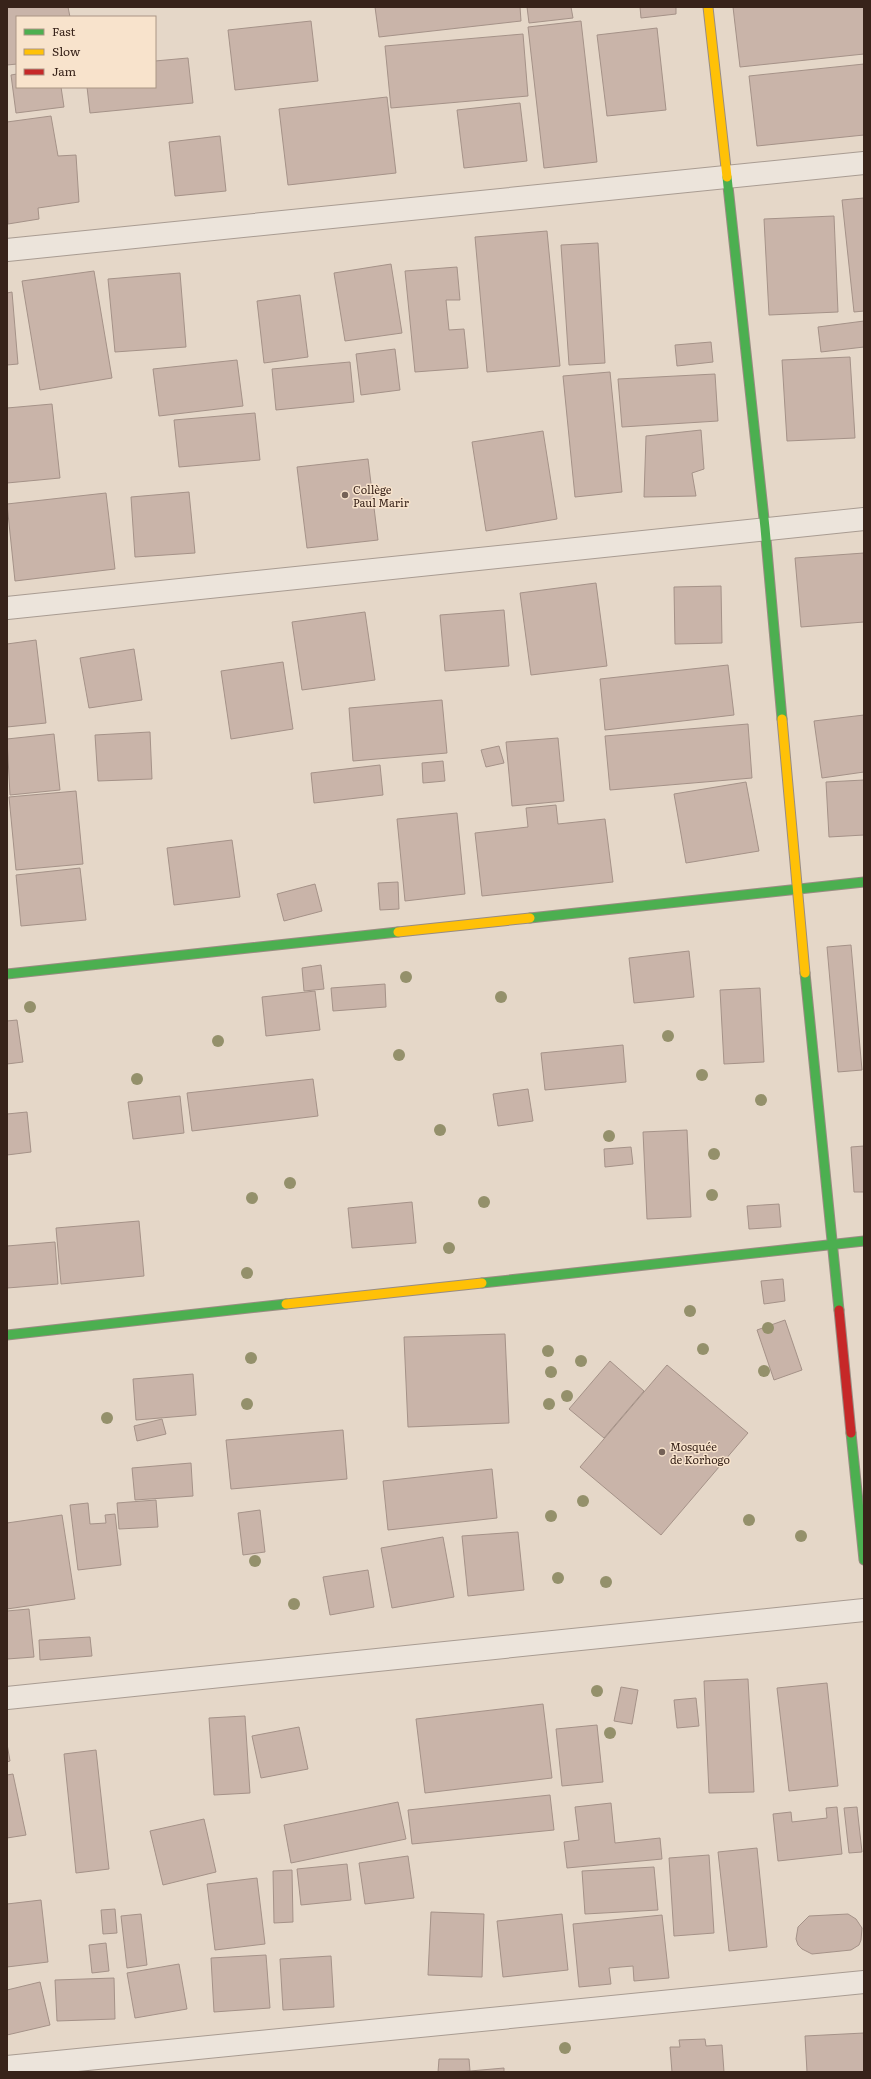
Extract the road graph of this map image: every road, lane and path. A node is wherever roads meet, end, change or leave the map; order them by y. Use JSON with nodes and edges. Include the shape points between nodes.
{"nodes":[{"id":1,"x":708,"y":7,"type":"edge"},
{"id":2,"x":864,"y":164,"type":"edge"},
{"id":3,"x":725,"y":177,"type":"junction"},
{"id":4,"x":7,"y":250,"type":"edge"},
{"id":5,"x":864,"y":519,"type":"edge"},
{"id":6,"x":765,"y":528,"type":"junction"},
{"id":7,"x":7,"y":608,"type":"edge"},
{"id":8,"x":864,"y":882,"type":"edge"},
{"id":9,"x":797,"y":889,"type":"junction"},
{"id":10,"x":7,"y":974,"type":"edge"},
{"id":11,"x":864,"y":1241,"type":"edge"},
{"id":12,"x":832,"y":1244,"type":"junction"},
{"id":13,"x":7,"y":1335,"type":"edge"},
{"id":14,"x":864,"y":1560,"type":"edge"},
{"id":15,"x":864,"y":1610,"type":"edge"},
{"id":16,"x":7,"y":1698,"type":"edge"},
{"id":17,"x":864,"y":1982,"type":"edge"},
{"id":18,"x":7,"y":2067,"type":"edge"}],
"edges":[{"from":1,"to":3,"type":"street"},
{"from":2,"to":3,"type":"street"},
{"from":3,"to":4,"type":"street"},
{"from":3,"to":6,"type":"street"},
{"from":5,"to":6,"type":"street"},
{"from":6,"to":7,"type":"street"},
{"from":6,"to":9,"type":"street"},
{"from":8,"to":9,"type":"street"},
{"from":9,"to":10,"type":"street"},
{"from":9,"to":12,"type":"street"},
{"from":11,"to":12,"type":"street"},
{"from":12,"to":13,"type":"street"},
{"from":12,"to":14,"type":"street"},
{"from":15,"to":16,"type":"street"},
{"from":17,"to":18,"type":"street"}]}
